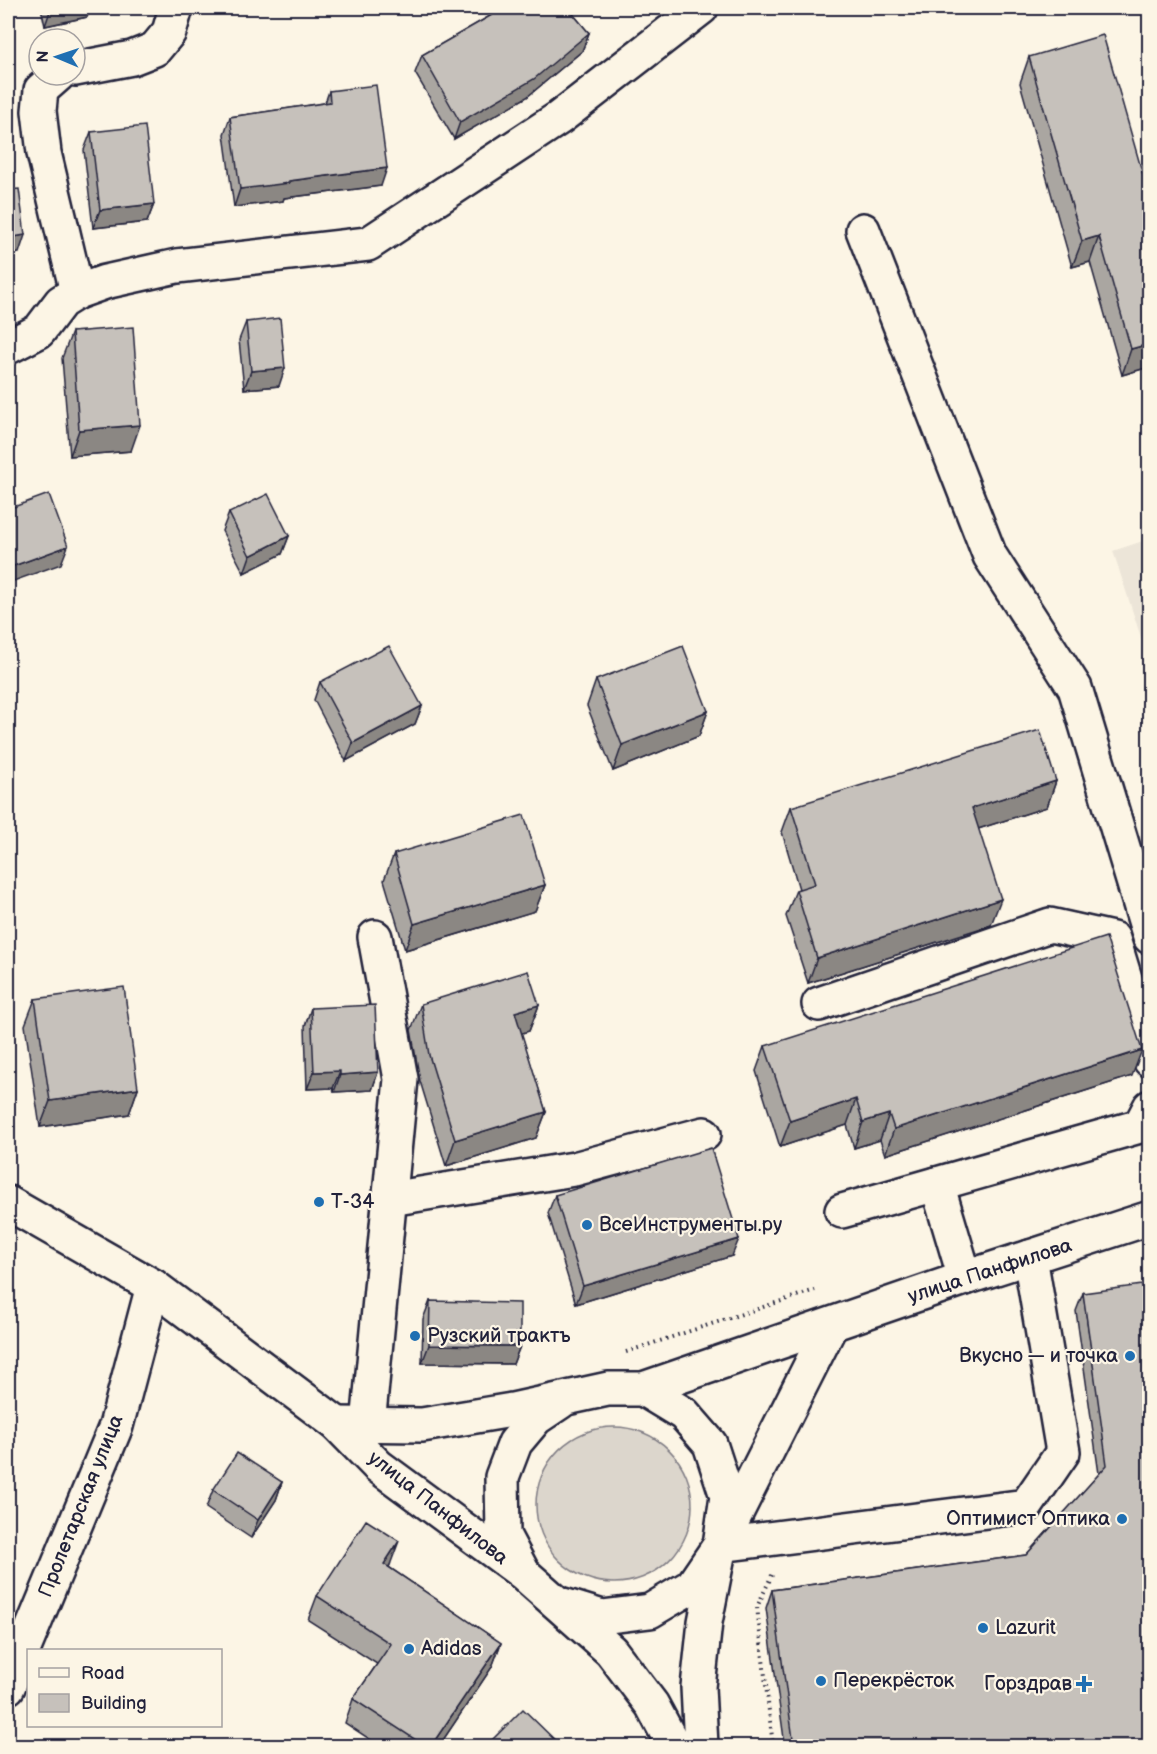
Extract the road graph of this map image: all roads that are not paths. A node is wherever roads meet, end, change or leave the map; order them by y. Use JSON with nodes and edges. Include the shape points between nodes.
{"nodes":[{"id":1,"x":176,"y":8,"type":"edge"},
{"id":2,"x":701,"y":8,"type":"edge"},
{"id":3,"x":87,"y":67,"type":"edge"},
{"id":4,"x":44,"y":87,"type":"edge"},
{"id":5,"x":863,"y":230,"type":"dead end"},
{"id":6,"x":77,"y":292,"type":"junction"},
{"id":7,"x":8,"y":347,"type":"edge"},
{"id":8,"x":375,"y":937,"type":"dead end"},
{"id":9,"x":1149,"y":937,"type":"edge"},
{"id":10,"x":819,"y":1004,"type":"dead end"},
{"id":11,"x":1149,"y":1060,"type":"edge"},
{"id":12,"x":1149,"y":1107,"type":"edge"},
{"id":13,"x":704,"y":1134,"type":"dead end"},
{"id":14,"x":937,"y":1184,"type":"junction"},
{"id":15,"x":390,"y":1199,"type":"junction"},
{"id":16,"x":8,"y":1203,"type":"edge"},
{"id":17,"x":842,"y":1211,"type":"dead end"},
{"id":18,"x":1149,"y":1218,"type":"edge"},
{"id":19,"x":1029,"y":1257,"type":"junction"},
{"id":20,"x":965,"y":1278,"type":"junction"},
{"id":21,"x":153,"y":1286,"type":"junction"},
{"id":22,"x":831,"y":1325,"type":"junction"},
{"id":23,"x":643,"y":1389,"type":"junction"},
{"id":24,"x":564,"y":1399,"type":"junction"},
{"id":25,"x":352,"y":1424,"type":"junction"},
{"id":26,"x":720,"y":1545,"type":"junction"},
{"id":27,"x":523,"y":1573,"type":"junction"},
{"id":28,"x":556,"y":1602,"type":"junction"},
{"id":29,"x":8,"y":1687,"type":"edge"},
{"id":30,"x":674,"y":1746,"type":"edge"},
{"id":31,"x":701,"y":1746,"type":"edge"}],
"edges":[{"from":1,"to":3,"type":"main road","via":[[169,32],[155,49]]},
{"from":2,"to":6,"type":"main road","via":[[559,118],[368,244],[177,266]]},
{"from":4,"to":6,"type":"main road","via":[[39,111],[44,153]]},
{"from":5,"to":9,"type":"main road","via":[[990,556],[1075,688]]},
{"from":6,"to":7,"type":"main road","via":[[61,302],[39,332]]},
{"from":8,"to":15,"type":"main road","via":[[401,1079]]},
{"from":10,"to":11,"type":"main road","via":[[1050,925],[1113,939]]},
{"from":12,"to":14,"type":"main road","via":[[1140,1126]]},
{"from":13,"to":15,"type":"main road","via":[[574,1168]]},
{"from":14,"to":17,"type":"main road"},
{"from":14,"to":20,"type":"main road"},
{"from":15,"to":25,"type":"main road"},
{"from":16,"to":21,"type":"main road","name":"улица Панфилова"},
{"from":18,"to":19,"type":"main road","name":"улица Панфилова"},
{"from":19,"to":20,"type":"main road","name":"улица Панфилова"},
{"from":19,"to":26,"type":"main road","via":[[1063,1452],[1026,1506]]},
{"from":20,"to":22,"type":"main road","name":"улица Панфилова"},
{"from":21,"to":25,"type":"main road","name":"улица Панфилова"},
{"from":21,"to":29,"type":"main road","name":"Пролетарская улица","via":[[116,1426]]},
{"from":22,"to":23,"type":"main road","name":"улица Панфилова"},
{"from":22,"to":26,"type":"main road"},
{"from":23,"to":24,"type":"main road","name":"улица Панфилова","via":[[608,1389]]},
{"from":23,"to":26,"type":"main road","via":[[684,1414],[710,1444],[727,1496]]},
{"from":24,"to":25,"type":"main road","name":"улица Панфилова","via":[[422,1425]]},
{"from":24,"to":27,"type":"main road","name":"улица Панфилова","via":[[536,1418],[515,1443],[502,1477],[503,1535]]},
{"from":25,"to":27,"type":"main road","name":"улица Панфилова","via":[[378,1466]]},
{"from":26,"to":28,"type":"main road","via":[[692,1586],[650,1611],[602,1617]]},
{"from":26,"to":31,"type":"main road","via":[[705,1622],[698,1687]]},
{"from":27,"to":28,"type":"main road"},
{"from":28,"to":30,"type":"main road","via":[[611,1651],[652,1705]]}]}
